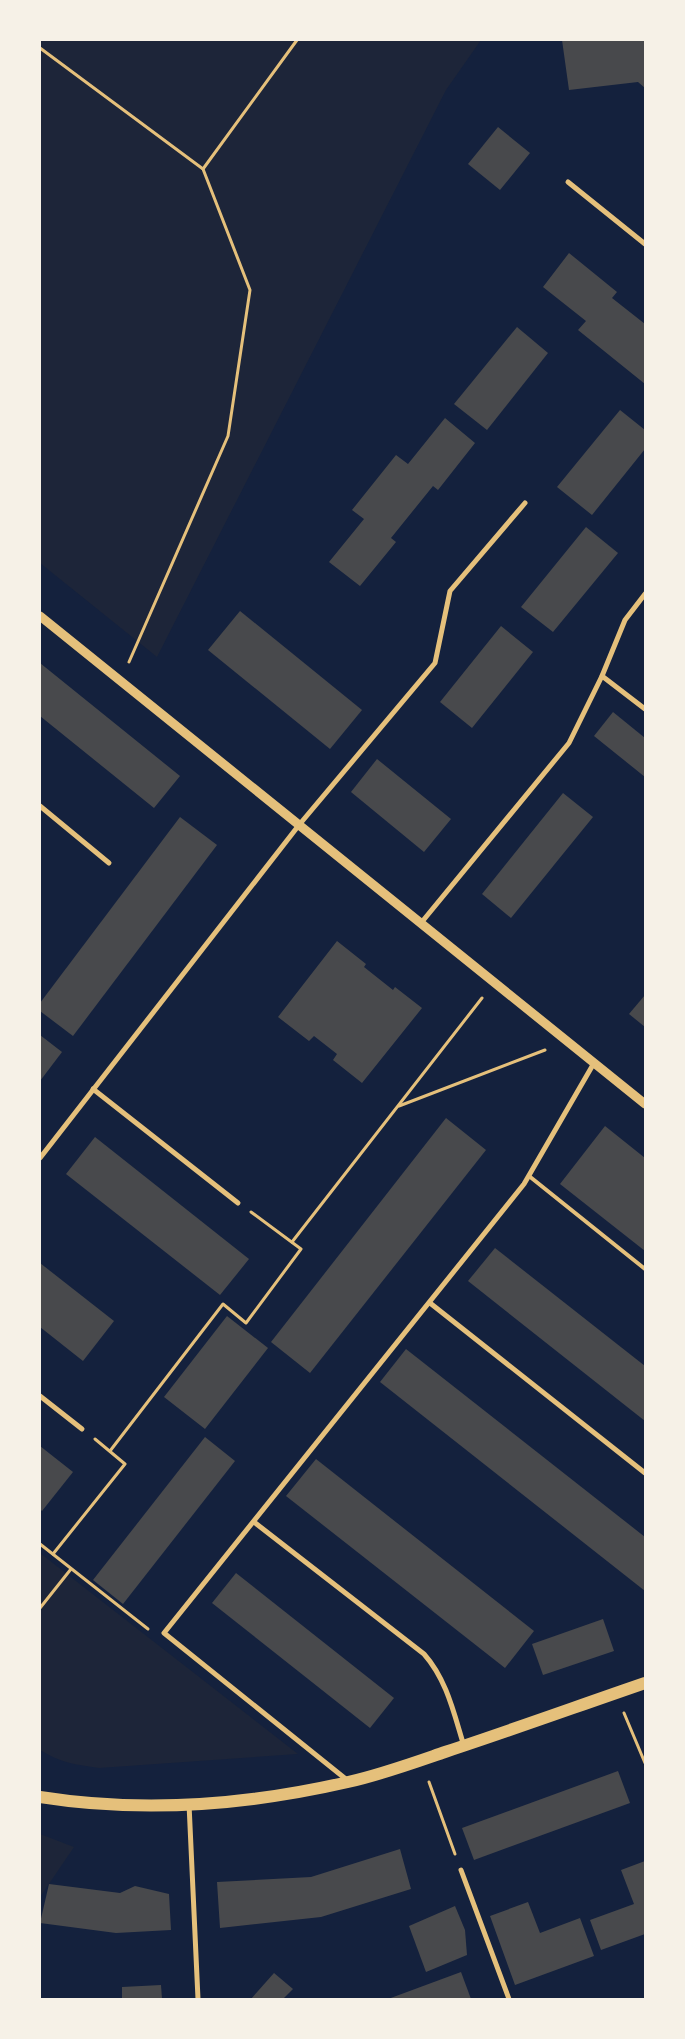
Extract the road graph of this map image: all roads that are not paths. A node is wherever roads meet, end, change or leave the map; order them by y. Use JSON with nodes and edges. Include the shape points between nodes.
{"nodes":[{"id":1,"x":568,"y":182,"type":"dead end"},
{"id":2,"x":645,"y":244,"type":"edge"},
{"id":3,"x":525,"y":503,"type":"dead end"},
{"id":4,"x":645,"y":594,"type":"edge"},
{"id":5,"x":40,"y":616,"type":"edge"},
{"id":6,"x":602,"y":676,"type":"junction"},
{"id":7,"x":645,"y":709,"type":"edge"},
{"id":8,"x":40,"y":806,"type":"edge"},
{"id":9,"x":299,"y":825,"type":"junction"},
{"id":10,"x":109,"y":862,"type":"dead end"},
{"id":11,"x":421,"y":923,"type":"junction"},
{"id":12,"x":594,"y":1063,"type":"junction"},
{"id":13,"x":93,"y":1089,"type":"junction"},
{"id":14,"x":645,"y":1104,"type":"edge"},
{"id":15,"x":40,"y":1158,"type":"edge"},
{"id":16,"x":529,"y":1176,"type":"junction"},
{"id":17,"x":238,"y":1203,"type":"road end"},
{"id":18,"x":645,"y":1269,"type":"edge"},
{"id":19,"x":430,"y":1303,"type":"junction"},
{"id":20,"x":40,"y":1396,"type":"edge"},
{"id":21,"x":82,"y":1429,"type":"road end"},
{"id":22,"x":645,"y":1472,"type":"edge"},
{"id":23,"x":254,"y":1522,"type":"junction"},
{"id":24,"x":645,"y":1683,"type":"edge"},
{"id":25,"x":464,"y":1746,"type":"junction"},
{"id":26,"x":350,"y":1782,"type":"junction"},
{"id":27,"x":40,"y":1797,"type":"edge"},
{"id":28,"x":189,"y":1804,"type":"junction"},
{"id":29,"x":461,"y":1870,"type":"road end"},
{"id":30,"x":198,"y":1999,"type":"edge"},
{"id":31,"x":508,"y":1999,"type":"edge"}],
"edges":[{"from":1,"to":2,"type":"street"},
{"from":3,"to":9,"type":"street","via":[[450,591],[435,663]]},
{"from":4,"to":6,"type":"street","via":[[625,620]]},
{"from":5,"to":9,"type":"street"},
{"from":6,"to":7,"type":"street"},
{"from":6,"to":11,"type":"street","via":[[569,743]]},
{"from":8,"to":10,"type":"street"},
{"from":9,"to":11,"type":"street"},
{"from":9,"to":13,"type":"street"},
{"from":11,"to":12,"type":"street"},
{"from":12,"to":14,"type":"street"},
{"from":12,"to":16,"type":"street"},
{"from":13,"to":15,"type":"street"},
{"from":13,"to":17,"type":"street"},
{"from":16,"to":18,"type":"lane"},
{"from":16,"to":19,"type":"street"},
{"from":19,"to":22,"type":"street"},
{"from":19,"to":23,"type":"street"},
{"from":20,"to":21,"type":"street"},
{"from":23,"to":25,"type":"street","via":[[424,1654],[436,1667],[444,1684]]},
{"from":23,"to":26,"type":"street","via":[[164,1633]]},
{"from":24,"to":25,"type":"main road"},
{"from":25,"to":26,"type":"main road"},
{"from":26,"to":28,"type":"main road","via":[[293,1793]]},
{"from":27,"to":28,"type":"main road","via":[[112,1805]]},
{"from":28,"to":30,"type":"street"},
{"from":29,"to":31,"type":"street"}]}
